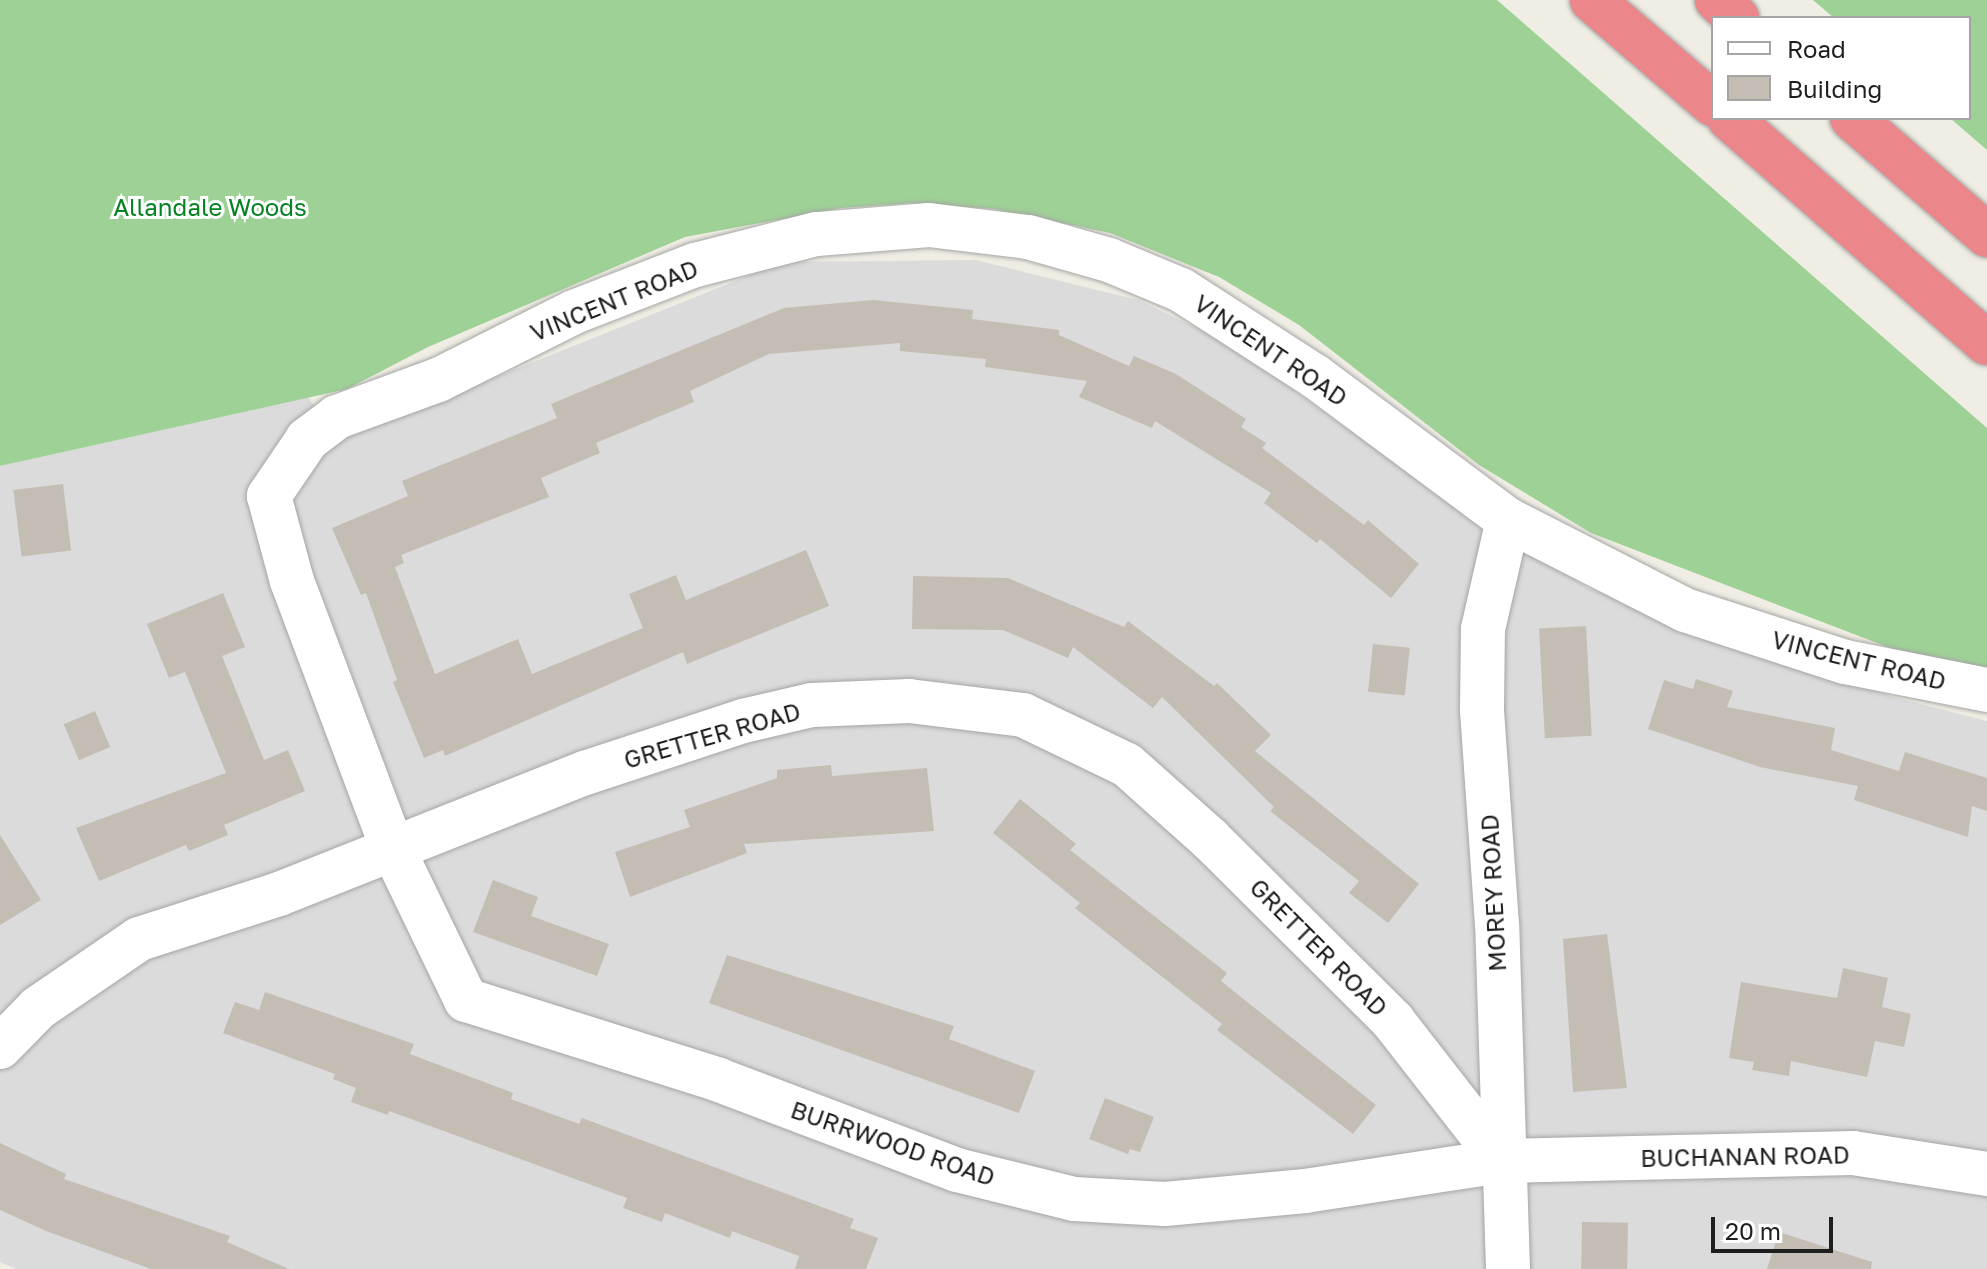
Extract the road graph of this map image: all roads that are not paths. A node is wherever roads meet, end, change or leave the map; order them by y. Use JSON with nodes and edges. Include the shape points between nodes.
{"nodes":[{"id":1,"x":1592,"y":0,"type":"edge"},
{"id":2,"x":1717,"y":0,"type":"edge"},
{"id":3,"x":1735,"y":16,"type":"edge"},
{"id":4,"x":1711,"y":102,"type":"edge"},
{"id":5,"x":1731,"y":120,"type":"edge"},
{"id":6,"x":1854,"y":120,"type":"edge"},
{"id":7,"x":1987,"y":235,"type":"edge"},
{"id":8,"x":1987,"y":343,"type":"edge"},
{"id":9,"x":1508,"y":520,"type":"junction"},
{"id":10,"x":1987,"y":690,"type":"edge"},
{"id":11,"x":392,"y":847,"type":"junction"},
{"id":12,"x":0,"y":1047,"type":"edge"},
{"id":13,"x":1502,"y":1161,"type":"junction"},
{"id":14,"x":1987,"y":1174,"type":"edge"},
{"id":15,"x":1508,"y":1269,"type":"edge"}],
"edges":[{"from":1,"to":4,"type":"highway"},
{"from":2,"to":3,"type":"highway"},
{"from":5,"to":8,"type":"highway"},
{"from":6,"to":7,"type":"highway"},
{"from":9,"to":10,"type":"street","name":"VINCENT ROAD","via":[[1685,610],[1845,662]]},
{"from":9,"to":11,"type":"street","name":"VINCENT ROAD","via":[[1234,321],[1181,290],[1109,260],[1028,237],[929,225],[816,234],[695,265],[574,312],[438,380],[337,417],[307,440],[269,496],[292,581]]},
{"from":9,"to":13,"type":"street","name":"MOREY ROAD","via":[[1485,617],[1482,709],[1497,925]]},
{"from":11,"to":12,"type":"street","name":"GRETTER ROAD","via":[[279,894],[139,939],[38,1008]]},
{"from":11,"to":13,"type":"street","name":"BURRWOOD ROAD","via":[[466,1000],[719,1080],[957,1170],[1074,1199],[1165,1204],[1305,1191]]},
{"from":11,"to":13,"type":"street","name":"GRETTER ROAD","via":[[599,769],[743,721],[812,705],[909,701],[1023,715],[1127,765],[1210,839],[1393,1021]]},
{"from":13,"to":14,"type":"street","name":"BUCHANAN ROAD","via":[[1853,1153]]},
{"from":13,"to":15,"type":"street","name":"MOREY ROAD"}]}
